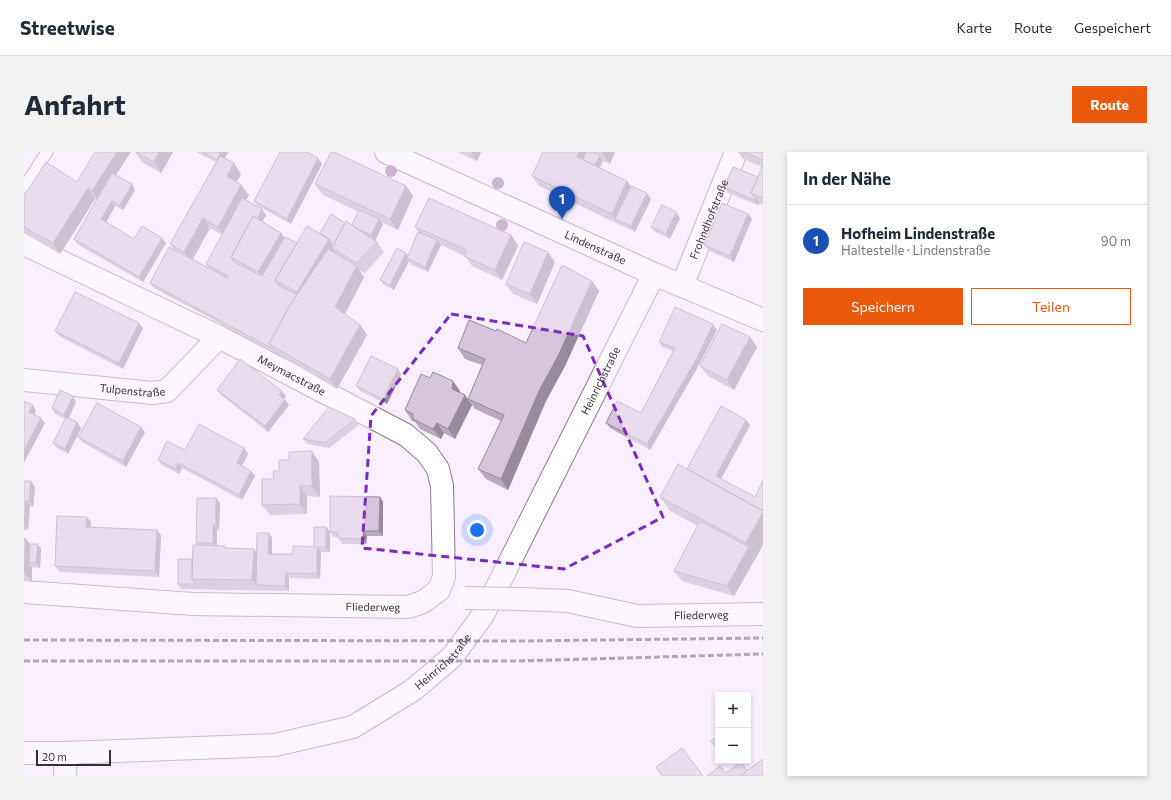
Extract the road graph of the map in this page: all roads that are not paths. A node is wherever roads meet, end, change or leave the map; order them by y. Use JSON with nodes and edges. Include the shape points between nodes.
{"nodes":[{"id":1,"x":47,"y":152,"type":"edge"},
{"id":2,"x":736,"y":152,"type":"edge"},
{"id":3,"x":395,"y":154,"type":"edge"},
{"id":4,"x":24,"y":187,"type":"edge"},
{"id":5,"x":24,"y":244,"type":"edge"},
{"id":6,"x":654,"y":274,"type":"junction"},
{"id":7,"x":682,"y":286,"type":"junction"},
{"id":8,"x":763,"y":320,"type":"edge"},
{"id":9,"x":219,"y":337,"type":"junction"},
{"id":10,"x":24,"y":380,"type":"edge"},
{"id":11,"x":439,"y":590,"type":"junction"},
{"id":12,"x":24,"y":592,"type":"edge"},
{"id":13,"x":763,"y":614,"type":"edge"},
{"id":14,"x":24,"y":753,"type":"edge"},
{"id":15,"x":66,"y":753,"type":"junction"},
{"id":16,"x":65,"y":776,"type":"edge"}],
"edges":[{"from":1,"to":4,"type":"lane"},
{"from":2,"to":7,"type":"street","name":"Frohndhofstraße"},
{"from":3,"to":6,"type":"street","name":"Lindenstraße"},
{"from":5,"to":9,"type":"street","name":"Meymacstraße"},
{"from":6,"to":7,"type":"street","name":"Lindenstraße"},
{"from":6,"to":15,"type":"street","name":"Heinrichstraße","via":[[483,615],[452,657],[413,690],[353,727],[275,745]]},
{"from":7,"to":8,"type":"street","name":"Lindenstraße"},
{"from":9,"to":10,"type":"street","name":"Tulpenstraße","via":[[167,391],[152,393]]},
{"from":9,"to":11,"type":"street","name":"Meymacstraße","via":[[406,435],[427,453],[438,469],[442,486],[444,578]]},
{"from":11,"to":12,"type":"street","name":"Fliederweg","via":[[424,602],[408,607],[193,604]]},
{"from":11,"to":13,"type":"street","name":"Fliederweg","bridge":true,"via":[[465,598],[568,601],[637,616]]},
{"from":14,"to":15,"type":"street","name":"Heinrichstraße"},
{"from":15,"to":16,"type":"street"}]}
